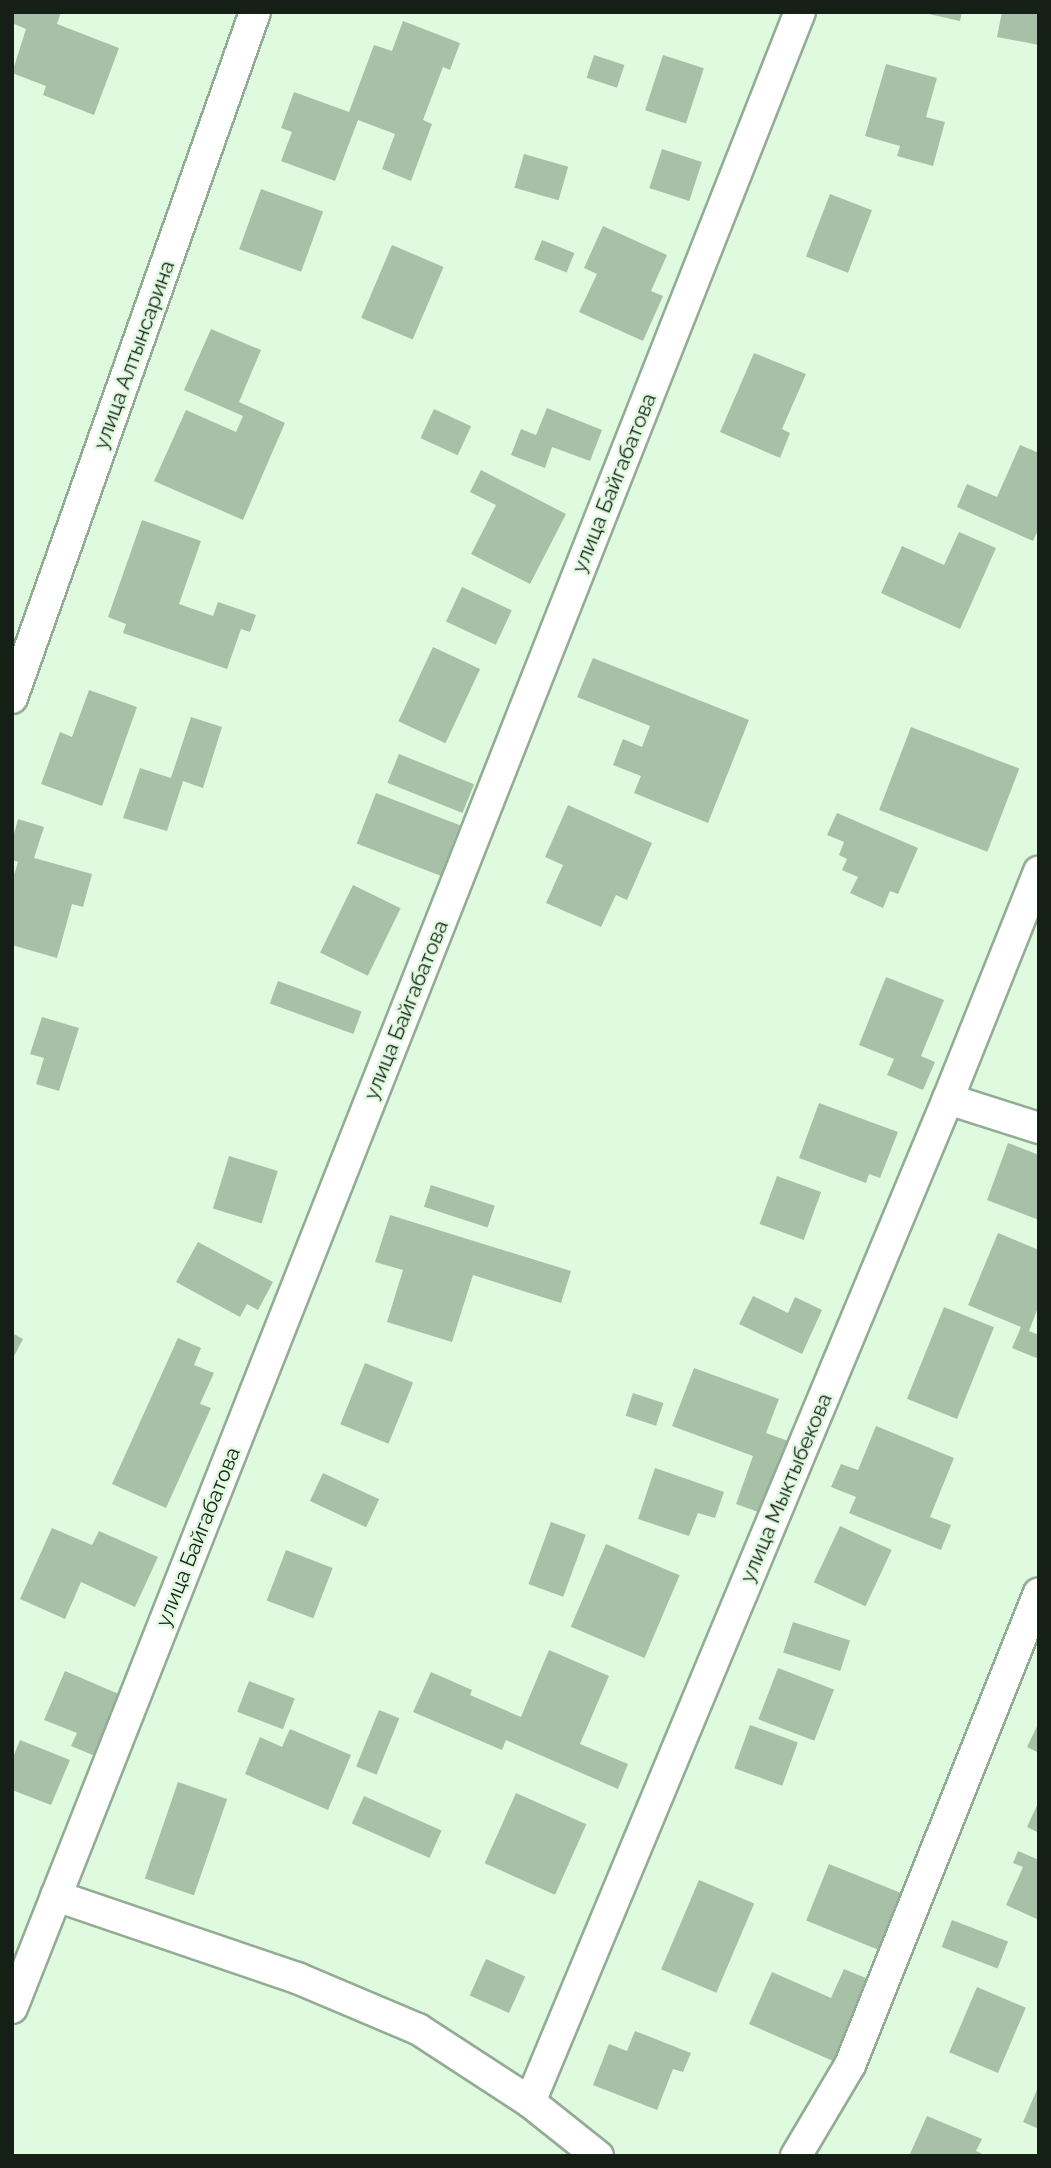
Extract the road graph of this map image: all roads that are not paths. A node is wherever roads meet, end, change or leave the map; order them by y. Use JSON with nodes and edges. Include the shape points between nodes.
{"nodes":[{"id":1,"x":255,"y":12,"type":"edge"},
{"id":2,"x":800,"y":12,"type":"edge"},
{"id":3,"x":12,"y":698,"type":"edge"},
{"id":4,"x":1039,"y":872,"type":"edge"},
{"id":5,"x":948,"y":1099,"type":"junction"},
{"id":6,"x":1039,"y":1128,"type":"edge"},
{"id":7,"x":1039,"y":1593,"type":"edge"},
{"id":8,"x":56,"y":1896,"type":"junction"},
{"id":9,"x":12,"y":2008,"type":"edge"},
{"id":10,"x":530,"y":2102,"type":"junction"},
{"id":11,"x":598,"y":2156,"type":"edge"},
{"id":12,"x":796,"y":2156,"type":"edge"}],
"edges":[{"from":1,"to":3,"type":"street","name":"улица Алтынсарина"},
{"from":2,"to":8,"type":"street","name":"улица Байгабатова"},
{"from":4,"to":5,"type":"street","name":"улица Мыктыбекова"},
{"from":5,"to":6,"type":"street"},
{"from":5,"to":10,"type":"street","name":"улица Мыктыбекова"},
{"from":7,"to":12,"type":"street","via":[[850,2066]]},
{"from":8,"to":9,"type":"street","name":"улица Байгабатова"},
{"from":8,"to":10,"type":"street","via":[[297,1978],[418,2029]]},
{"from":10,"to":11,"type":"street"}]}
